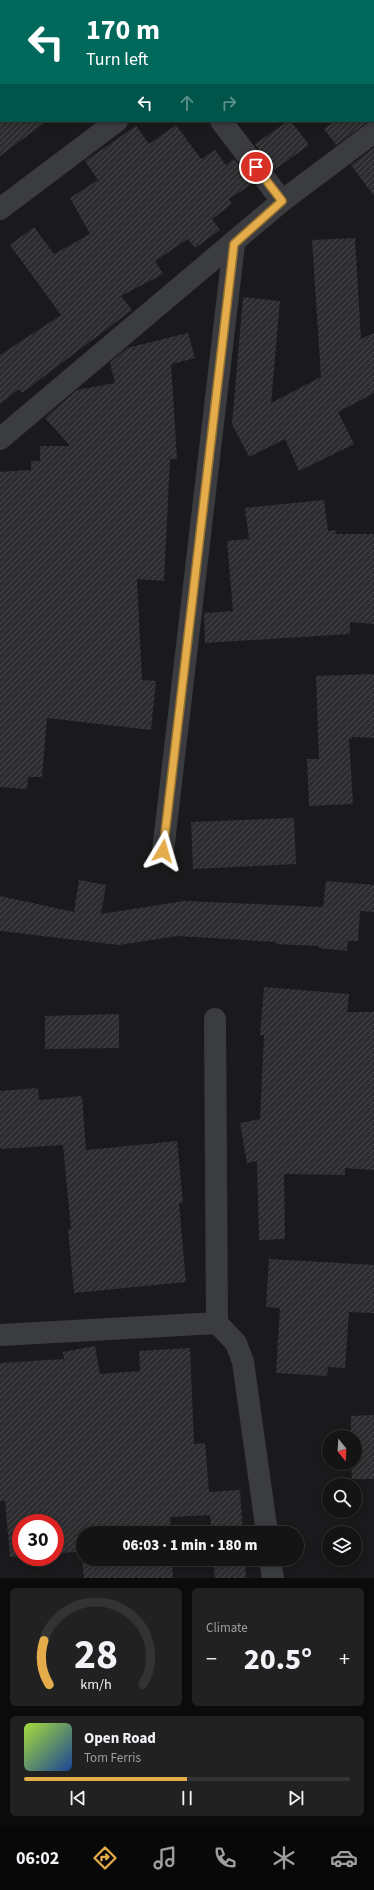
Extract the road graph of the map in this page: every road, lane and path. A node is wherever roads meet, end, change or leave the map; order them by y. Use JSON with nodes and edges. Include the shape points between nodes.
{"nodes":[{"id":1,"x":116,"y":122,"type":"edge"},
{"id":2,"x":222,"y":122,"type":"edge"},
{"id":3,"x":374,"y":132,"type":"edge"},
{"id":4,"x":282,"y":201,"type":"junction"},
{"id":5,"x":0,"y":209,"type":"edge"},
{"id":6,"x":234,"y":244,"type":"junction"},
{"id":7,"x":0,"y":439,"type":"edge"},
{"id":8,"x":163,"y":851,"type":"dead end"},
{"id":9,"x":215,"y":1019,"type":"dead end"},
{"id":10,"x":217,"y":1323,"type":"junction"},
{"id":11,"x":0,"y":1335,"type":"edge"},
{"id":12,"x":265,"y":1526,"type":"edge"},
{"id":13,"x":271,"y":1566,"type":"edge"},
{"id":14,"x":273,"y":1578,"type":"edge"}],
"edges":[{"from":1,"to":5,"type":"street"},
{"from":2,"to":4,"type":"street"},
{"from":3,"to":4,"type":"street"},
{"from":4,"to":6,"type":"street"},
{"from":6,"to":7,"type":"street"},
{"from":6,"to":8,"type":"street"},
{"from":9,"to":10,"type":"street"},
{"from":10,"to":11,"type":"street"},
{"from":10,"to":12,"type":"street","via":[[236,1342],[244,1362]]},
{"from":13,"to":14,"type":"street"}]}
